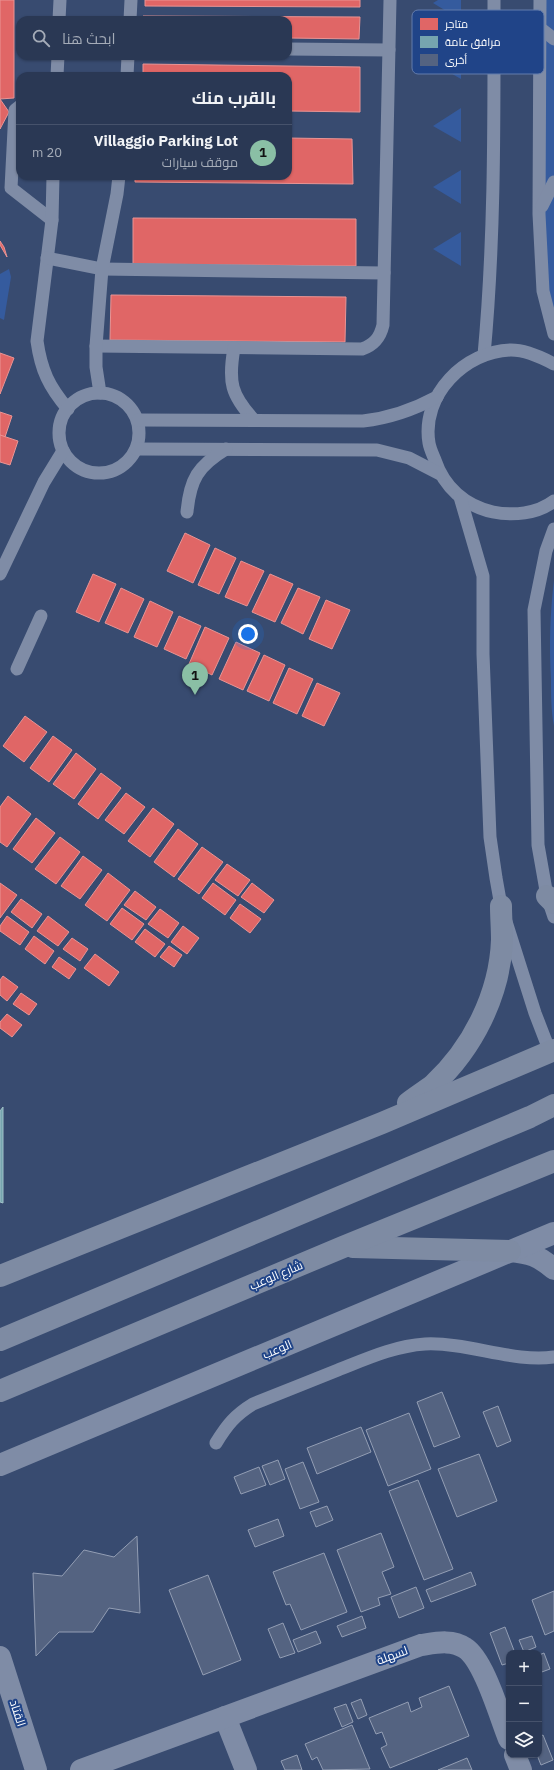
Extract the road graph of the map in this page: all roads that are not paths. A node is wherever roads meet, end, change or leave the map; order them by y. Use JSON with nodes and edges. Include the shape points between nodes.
{"nodes":[{"id":1,"x":60,"y":0,"type":"edge"},
{"id":2,"x":68,"y":0,"type":"edge"},
{"id":3,"x":131,"y":0,"type":"edge"},
{"id":4,"x":390,"y":0,"type":"edge"},
{"id":5,"x":59,"y":16,"type":"edge"},
{"id":6,"x":130,"y":16,"type":"edge"},
{"id":7,"x":544,"y":31,"type":"edge"},
{"id":8,"x":554,"y":39,"type":"edge"},
{"id":9,"x":292,"y":49,"type":"edge"},
{"id":10,"x":389,"y":50,"type":"junction"},
{"id":11,"x":58,"y":60,"type":"edge"},
{"id":12,"x":128,"y":60,"type":"edge"},
{"id":13,"x":57,"y":72,"type":"edge"},
{"id":14,"x":127,"y":72,"type":"edge"},
{"id":15,"x":494,"y":74,"type":"edge"},
{"id":16,"x":540,"y":74,"type":"edge"},
{"id":17,"x":16,"y":109,"type":"edge"},
{"id":18,"x":53,"y":180,"type":"edge"},
{"id":19,"x":119,"y":180,"type":"edge"},
{"id":20,"x":554,"y":182,"type":"edge"},
{"id":21,"x":540,"y":214,"type":"junction"},
{"id":22,"x":52,"y":220,"type":"junction"},
{"id":23,"x":47,"y":258,"type":"junction"},
{"id":24,"x":102,"y":269,"type":"junction"},
{"id":25,"x":384,"y":273,"type":"junction"},
{"id":26,"x":554,"y":334,"type":"edge"},
{"id":27,"x":96,"y":346,"type":"junction"},
{"id":28,"x":234,"y":348,"type":"junction"},
{"id":29,"x":484,"y":355,"type":"junction"},
{"id":30,"x":554,"y":364,"type":"edge"},
{"id":31,"x":100,"y":393,"type":"junction"},
{"id":32,"x":437,"y":397,"type":"junction"},
{"id":33,"x":68,"y":409,"type":"junction"},
{"id":34,"x":138,"y":420,"type":"junction"},
{"id":35,"x":254,"y":420,"type":"junction"},
{"id":36,"x":136,"y":449,"type":"junction"},
{"id":37,"x":227,"y":449,"type":"junction"},
{"id":38,"x":63,"y":451,"type":"junction"},
{"id":39,"x":440,"y":474,"type":"junction"},
{"id":40,"x":460,"y":497,"type":"junction"},
{"id":41,"x":554,"y":502,"type":"edge"},
{"id":42,"x":187,"y":512,"type":"dead end"},
{"id":43,"x":554,"y":529,"type":"edge"},
{"id":44,"x":0,"y":574,"type":"edge"},
{"id":45,"x":41,"y":616,"type":"dead end"},
{"id":46,"x":17,"y":670,"type":"dead end"},
{"id":47,"x":551,"y":900,"type":"edge"},
{"id":48,"x":501,"y":906,"type":"junction"},
{"id":49,"x":554,"y":917,"type":"edge"},
{"id":50,"x":553,"y":1053,"type":"edge"},
{"id":51,"x":554,"y":1105,"type":"edge"},
{"id":52,"x":382,"y":1123,"type":"junction"},
{"id":53,"x":554,"y":1161,"type":"edge"},
{"id":54,"x":554,"y":1234,"type":"edge"},
{"id":55,"x":343,"y":1247,"type":"junction"},
{"id":56,"x":510,"y":1251,"type":"junction"},
{"id":57,"x":554,"y":1269,"type":"edge"},
{"id":58,"x":0,"y":1276,"type":"edge"},
{"id":59,"x":0,"y":1340,"type":"edge"},
{"id":60,"x":554,"y":1357,"type":"edge"},
{"id":61,"x":0,"y":1392,"type":"edge"},
{"id":62,"x":216,"y":1443,"type":"dead end"},
{"id":63,"x":0,"y":1465,"type":"edge"},
{"id":64,"x":0,"y":1657,"type":"edge"},
{"id":65,"x":225,"y":1717,"type":"junction"},
{"id":66,"x":506,"y":1730,"type":"edge"},
{"id":67,"x":517,"y":1758,"type":"edge"},
{"id":68,"x":36,"y":1770,"type":"edge"},
{"id":69,"x":81,"y":1770,"type":"edge"},
{"id":70,"x":246,"y":1770,"type":"edge"},
{"id":71,"x":521,"y":1770,"type":"edge"}],
"edges":[{"from":1,"to":2,"type":"lane"},
{"from":1,"to":5,"type":"lane"},
{"from":3,"to":6,"type":"lane"},
{"from":4,"to":10,"type":"lane"},
{"from":7,"to":8,"type":"lane"},
{"from":9,"to":10,"type":"lane"},
{"from":10,"to":25,"type":"lane"},
{"from":11,"to":13,"type":"lane"},
{"from":12,"to":14,"type":"lane"},
{"from":15,"to":29,"type":"lane","via":[[490,295]]},
{"from":16,"to":21,"type":"lane"},
{"from":17,"to":22,"type":"lane","via":[[11,188]]},
{"from":18,"to":22,"type":"lane"},
{"from":19,"to":24,"type":"lane"},
{"from":20,"to":21,"type":"lane","via":[[544,199]]},
{"from":21,"to":26,"type":"lane","via":[[543,291]]},
{"from":22,"to":23,"type":"lane"},
{"from":23,"to":24,"type":"lane"},
{"from":23,"to":33,"type":"lane","via":[[37,341],[46,378]]},
{"from":24,"to":25,"type":"lane"},
{"from":24,"to":27,"type":"lane"},
{"from":25,"to":28,"type":"lane","via":[[381,333],[376,341],[362,350]]},
{"from":27,"to":28,"type":"lane"},
{"from":27,"to":31,"type":"lane"},
{"from":28,"to":35,"type":"lane","via":[[230,370],[232,384],[236,397]]},
{"from":29,"to":30,"type":"lane","via":[[512,350],[539,355]]},
{"from":29,"to":32,"type":"lane","via":[[463,366],[444,384]]},
{"from":31,"to":33,"type":"lane","via":[[82,398]]},
{"from":31,"to":34,"type":"lane","via":[[123,401]]},
{"from":32,"to":35,"type":"lane","via":[[401,414],[383,419]]},
{"from":32,"to":39,"type":"lane","via":[[429,420],[429,443]]},
{"from":33,"to":38,"type":"lane","via":[[59,429]]},
{"from":34,"to":35,"type":"lane"},
{"from":34,"to":36,"type":"lane","via":[[140,435]]},
{"from":36,"to":37,"type":"lane"},
{"from":36,"to":38,"type":"lane","via":[[131,459],[122,467],[100,474],[79,468]]},
{"from":37,"to":39,"type":"lane","via":[[377,450],[408,458]]},
{"from":37,"to":42,"type":"lane","via":[[210,459],[197,474],[189,492]]},
{"from":38,"to":44,"type":"lane","via":[[44,482]]},
{"from":39,"to":40,"type":"lane"},
{"from":40,"to":41,"type":"lane","via":[[480,509],[503,514],[526,513]]},
{"from":40,"to":48,"type":"lane","via":[[483,576],[483,654],[490,836]]},
{"from":43,"to":47,"type":"lane","via":[[546,551],[534,610],[538,845]]},
{"from":45,"to":46,"type":"lane"},
{"from":47,"to":49,"type":"lane"},
{"from":48,"to":50,"type":"lane","via":[[535,1013]]},
{"from":48,"to":52,"type":"main road","via":[[502,940],[497,974],[487,1007],[472,1037],[454,1062],[432,1084]]},
{"from":50,"to":52,"type":"main road"},
{"from":51,"to":59,"type":"main road"},
{"from":52,"to":58,"type":"main road"},
{"from":53,"to":55,"type":"main road","name":"شارع الوعب"},
{"from":54,"to":56,"type":"street","name":"الوعب"},
{"from":55,"to":56,"type":"main road"},
{"from":55,"to":61,"type":"main road","name":"شارع الوعب"},
{"from":56,"to":57,"type":"street","via":[[527,1252],[543,1259]]},
{"from":56,"to":63,"type":"street","name":"الوعب"},
{"from":60,"to":62,"type":"lane","via":[[533,1358],[448,1344],[424,1344],[379,1353],[253,1404],[228,1423]]},
{"from":64,"to":68,"type":"street","name":"القتاد"},
{"from":65,"to":66,"type":"street","name":"لسهلة","via":[[420,1645],[446,1642],[466,1648],[480,1664]]},
{"from":65,"to":69,"type":"street","name":"لسهلة"},
{"from":65,"to":70,"type":"street"},
{"from":67,"to":71,"type":"street"}]}
